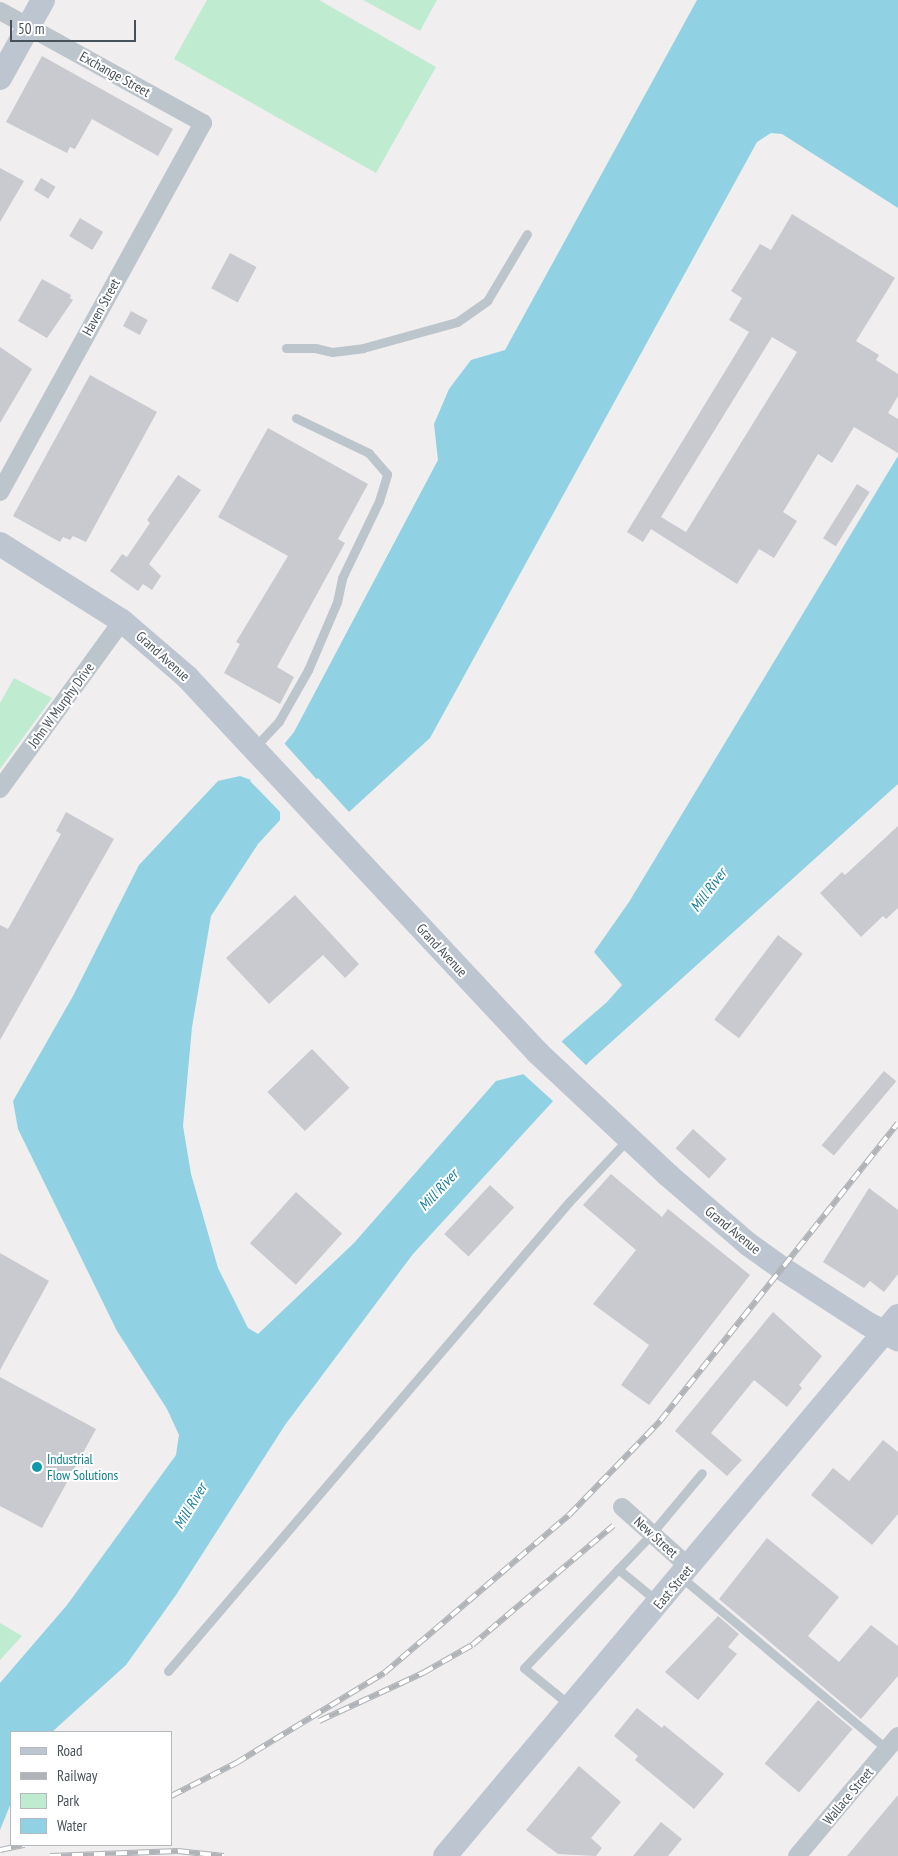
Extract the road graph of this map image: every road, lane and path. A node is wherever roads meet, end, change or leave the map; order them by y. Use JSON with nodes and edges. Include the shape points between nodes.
{"nodes":[{"id":1,"x":43,"y":0,"type":"edge"},
{"id":2,"x":0,"y":11,"type":"edge"},
{"id":3,"x":28,"y":27,"type":"junction"},
{"id":4,"x":0,"y":78,"type":"edge"},
{"id":5,"x":203,"y":123,"type":"joint"},
{"id":6,"x":527,"y":234,"type":"dead end"},
{"id":7,"x":286,"y":348,"type":"dead end"},
{"id":8,"x":296,"y":418,"type":"dead end"},
{"id":9,"x":0,"y":492,"type":"edge"},
{"id":10,"x":0,"y":544,"type":"edge"},
{"id":11,"x":122,"y":621,"type":"junction"},
{"id":12,"x":261,"y":754,"type":"junction"},
{"id":13,"x":0,"y":789,"type":"edge"},
{"id":14,"x":629,"y":1138,"type":"junction"},
{"id":15,"x":894,"y":1329,"type":"edge"},
{"id":16,"x":702,"y":1473,"type":"dead end"},
{"id":17,"x":622,"y":1507,"type":"dead end"},
{"id":18,"x":652,"y":1533,"type":"junction"},
{"id":19,"x":618,"y":1569,"type":"junction"},
{"id":20,"x":685,"y":1572,"type":"junction"},
{"id":21,"x":659,"y":1603,"type":"junction"},
{"id":22,"x":168,"y":1671,"type":"dead end"},
{"id":23,"x":571,"y":1706,"type":"junction"},
{"id":24,"x":893,"y":1742,"type":"edge"},
{"id":25,"x":445,"y":1856,"type":"edge"},
{"id":26,"x":797,"y":1856,"type":"edge"}],
"edges":[{"from":1,"to":3,"type":"main road"},
{"from":2,"to":3,"type":"street","name":"Exchange Street"},
{"from":3,"to":4,"type":"main road"},
{"from":3,"to":5,"type":"street","name":"Exchange Street"},
{"from":5,"to":9,"type":"street","name":"Haven Street"},
{"from":6,"to":7,"type":"lane","via":[[487,302],[457,322],[402,340],[363,348],[332,352],[315,348]]},
{"from":8,"to":12,"type":"lane","via":[[369,453],[387,474],[379,500],[342,578],[337,602],[308,670]]},
{"from":10,"to":11,"type":"main road","name":"Grand Avenue"},
{"from":11,"to":12,"type":"main road","name":"Grand Avenue","via":[[187,677]]},
{"from":11,"to":13,"type":"street","name":"John W Murphy Drive"},
{"from":12,"to":14,"type":"main road","name":"Grand Avenue","via":[[538,1053]]},
{"from":14,"to":15,"type":"main road","name":"Grand Avenue","via":[[748,1244]]},
{"from":14,"to":22,"type":"lane","via":[[569,1202]]},
{"from":15,"to":20,"type":"main road","name":"East Street"},
{"from":16,"to":18,"type":"lane"},
{"from":17,"to":18,"type":"street","name":"New Street"},
{"from":18,"to":19,"type":"lane"},
{"from":18,"to":20,"type":"street","name":"New Street"},
{"from":19,"to":21,"type":"lane"},
{"from":19,"to":23,"type":"lane","via":[[524,1668]]},
{"from":20,"to":21,"type":"main road","name":"East Street"},
{"from":20,"to":24,"type":"lane"},
{"from":21,"to":23,"type":"main road","name":"East Street"},
{"from":23,"to":25,"type":"main road","name":"East Street"},
{"from":24,"to":26,"type":"street","name":"Wallace Street"}]}
